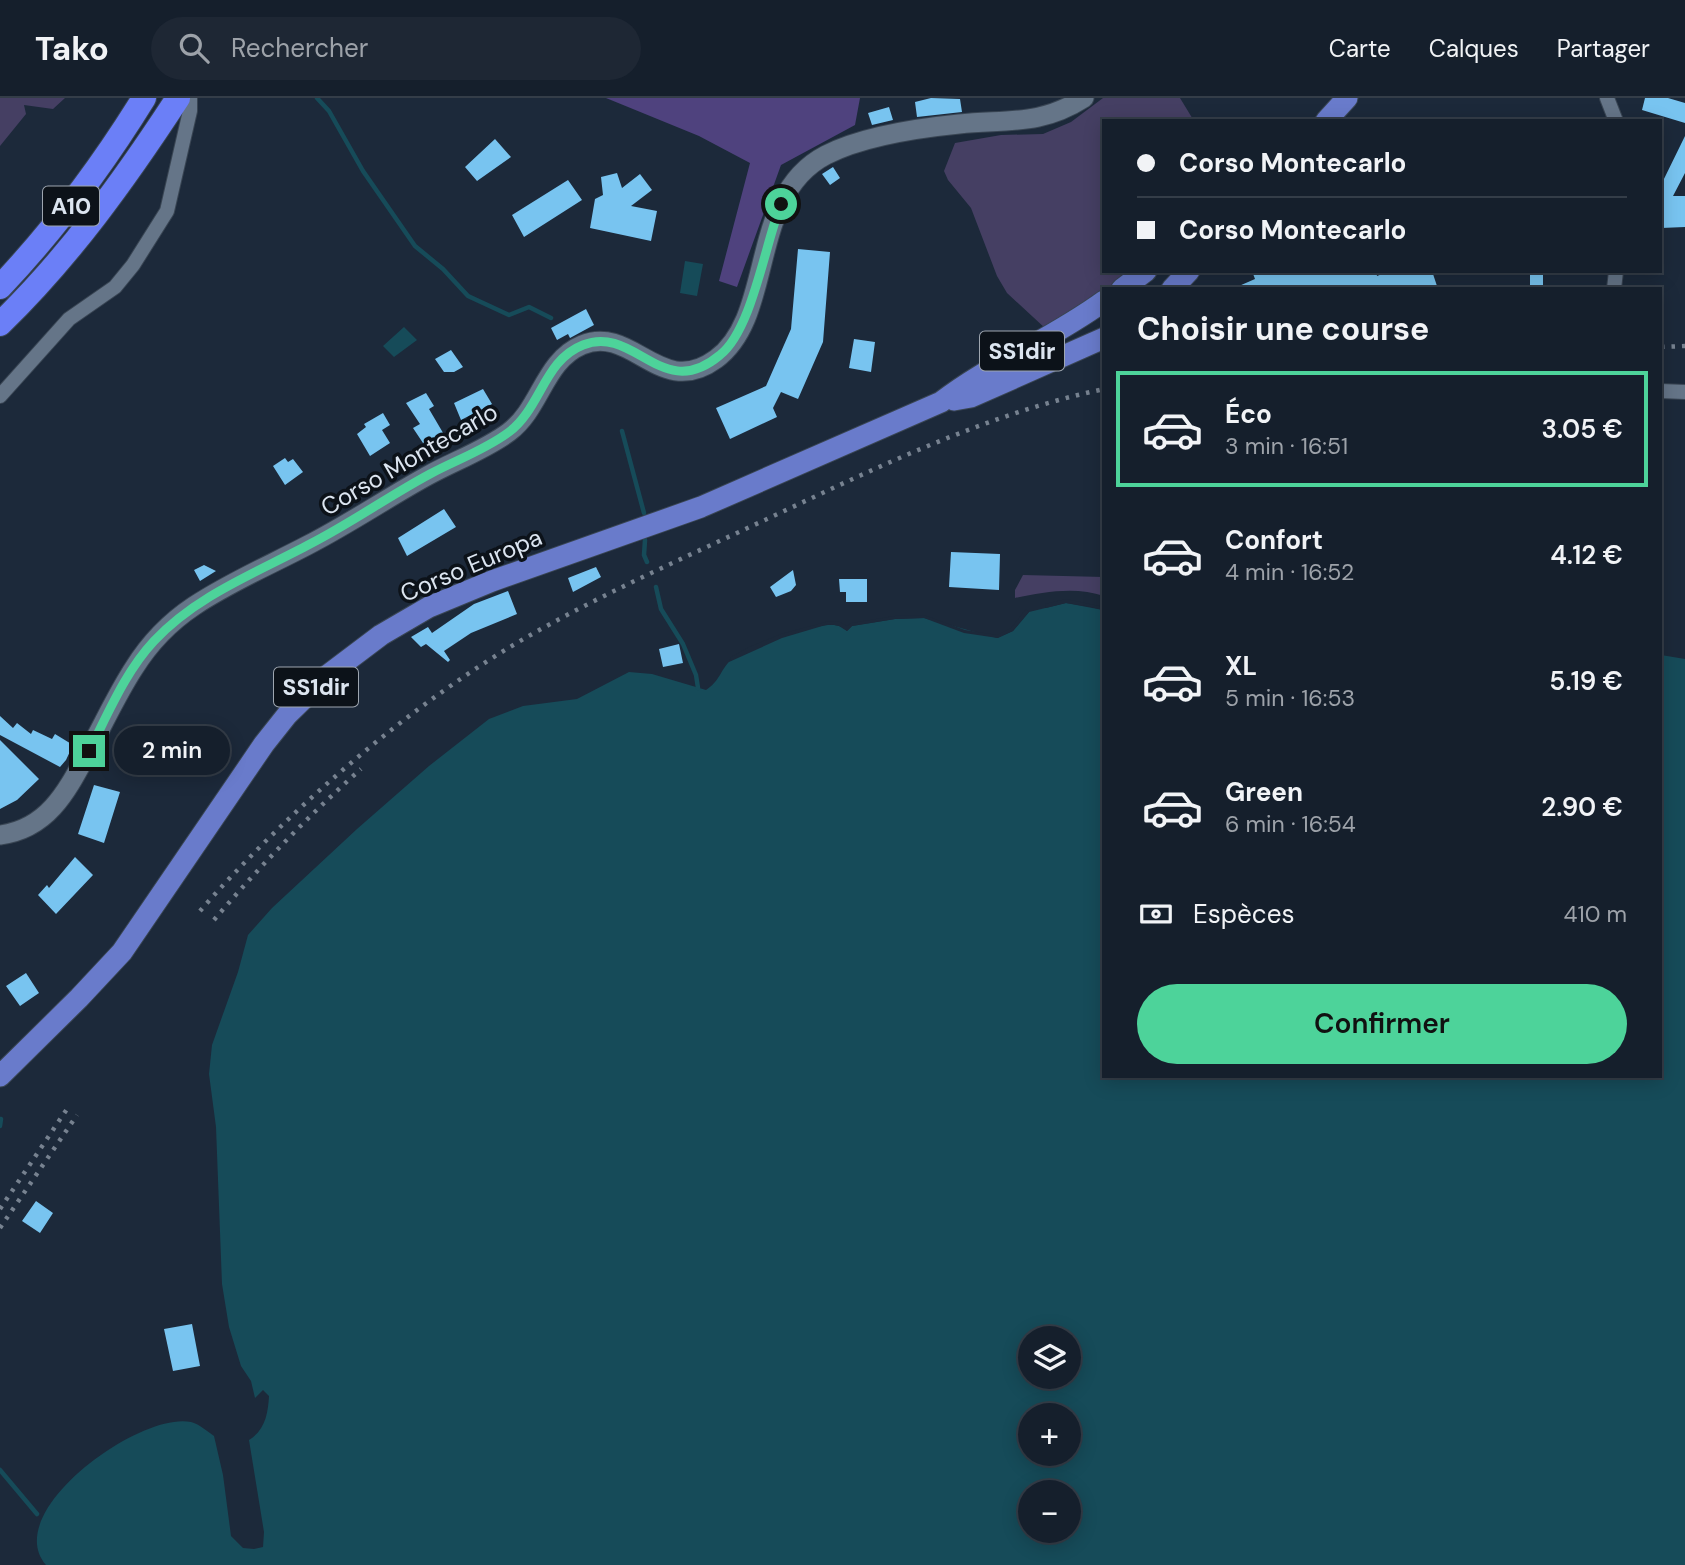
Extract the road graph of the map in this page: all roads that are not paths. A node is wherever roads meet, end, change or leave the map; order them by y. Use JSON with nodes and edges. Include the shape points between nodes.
{"nodes":[{"id":1,"x":178,"y":98,"type":"edge"},
{"id":2,"x":190,"y":98,"type":"edge"},
{"id":3,"x":1084,"y":98,"type":"edge"},
{"id":4,"x":1347,"y":98,"type":"edge"},
{"id":5,"x":1607,"y":98,"type":"edge"},
{"id":6,"x":138,"y":108,"type":"edge"},
{"id":7,"x":1328,"y":119,"type":"edge"},
{"id":8,"x":1615,"y":119,"type":"edge"},
{"id":9,"x":1143,"y":273,"type":"edge"},
{"id":10,"x":1187,"y":273,"type":"edge"},
{"id":11,"x":0,"y":287,"type":"edge"},
{"id":12,"x":1125,"y":287,"type":"edge"},
{"id":13,"x":1174,"y":287,"type":"edge"},
{"id":14,"x":1099,"y":305,"type":"edge"},
{"id":15,"x":0,"y":324,"type":"edge"},
{"id":16,"x":1102,"y":334,"type":"edge"},
{"id":17,"x":1102,"y":337,"type":"edge"},
{"id":18,"x":1662,"y":391,"type":"edge"},
{"id":19,"x":1685,"y":392,"type":"edge"},
{"id":20,"x":0,"y":396,"type":"edge"},
{"id":21,"x":941,"y":402,"type":"junction"},
{"id":22,"x":0,"y":835,"type":"edge"},
{"id":23,"x":0,"y":1076,"type":"edge"}],
"edges":[{"from":1,"to":15,"type":"highway","number":"A10","via":[[129,172],[57,265]]},
{"from":2,"to":20,"type":"street","via":[[167,211],[133,265],[115,287],[69,319]]},
{"from":3,"to":22,"type":"main road","name":"Corso Montecarlo","via":[[1042,118],[910,131],[851,145],[821,158],[785,196],[745,317],[719,357],[702,367],[681,371],[662,368],[621,344],[594,342],[573,350],[553,369],[528,413],[509,432],[185,612],[140,658],[59,802],[32,826]]},
{"from":4,"to":7,"type":"main road"},
{"from":5,"to":8,"type":"street"},
{"from":6,"to":11,"type":"highway","number":"A10","via":[[71,205]]},
{"from":9,"to":12,"type":"main road"},
{"from":10,"to":13,"type":"main road"},
{"from":14,"to":16,"type":"main road","via":[[1091,321]]},
{"from":14,"to":21,"type":"main road","name":"Corso Europa","number":"SS1dir"},
{"from":17,"to":21,"type":"main road","name":"Corso Europa","number":"SS1dir","via":[[971,397]]},
{"from":18,"to":19,"type":"street"},
{"from":21,"to":23,"type":"main road","name":"Corso Europa","number":"SS1dir","via":[[701,507],[450,597],[354,654],[288,715],[122,951]]}]}
